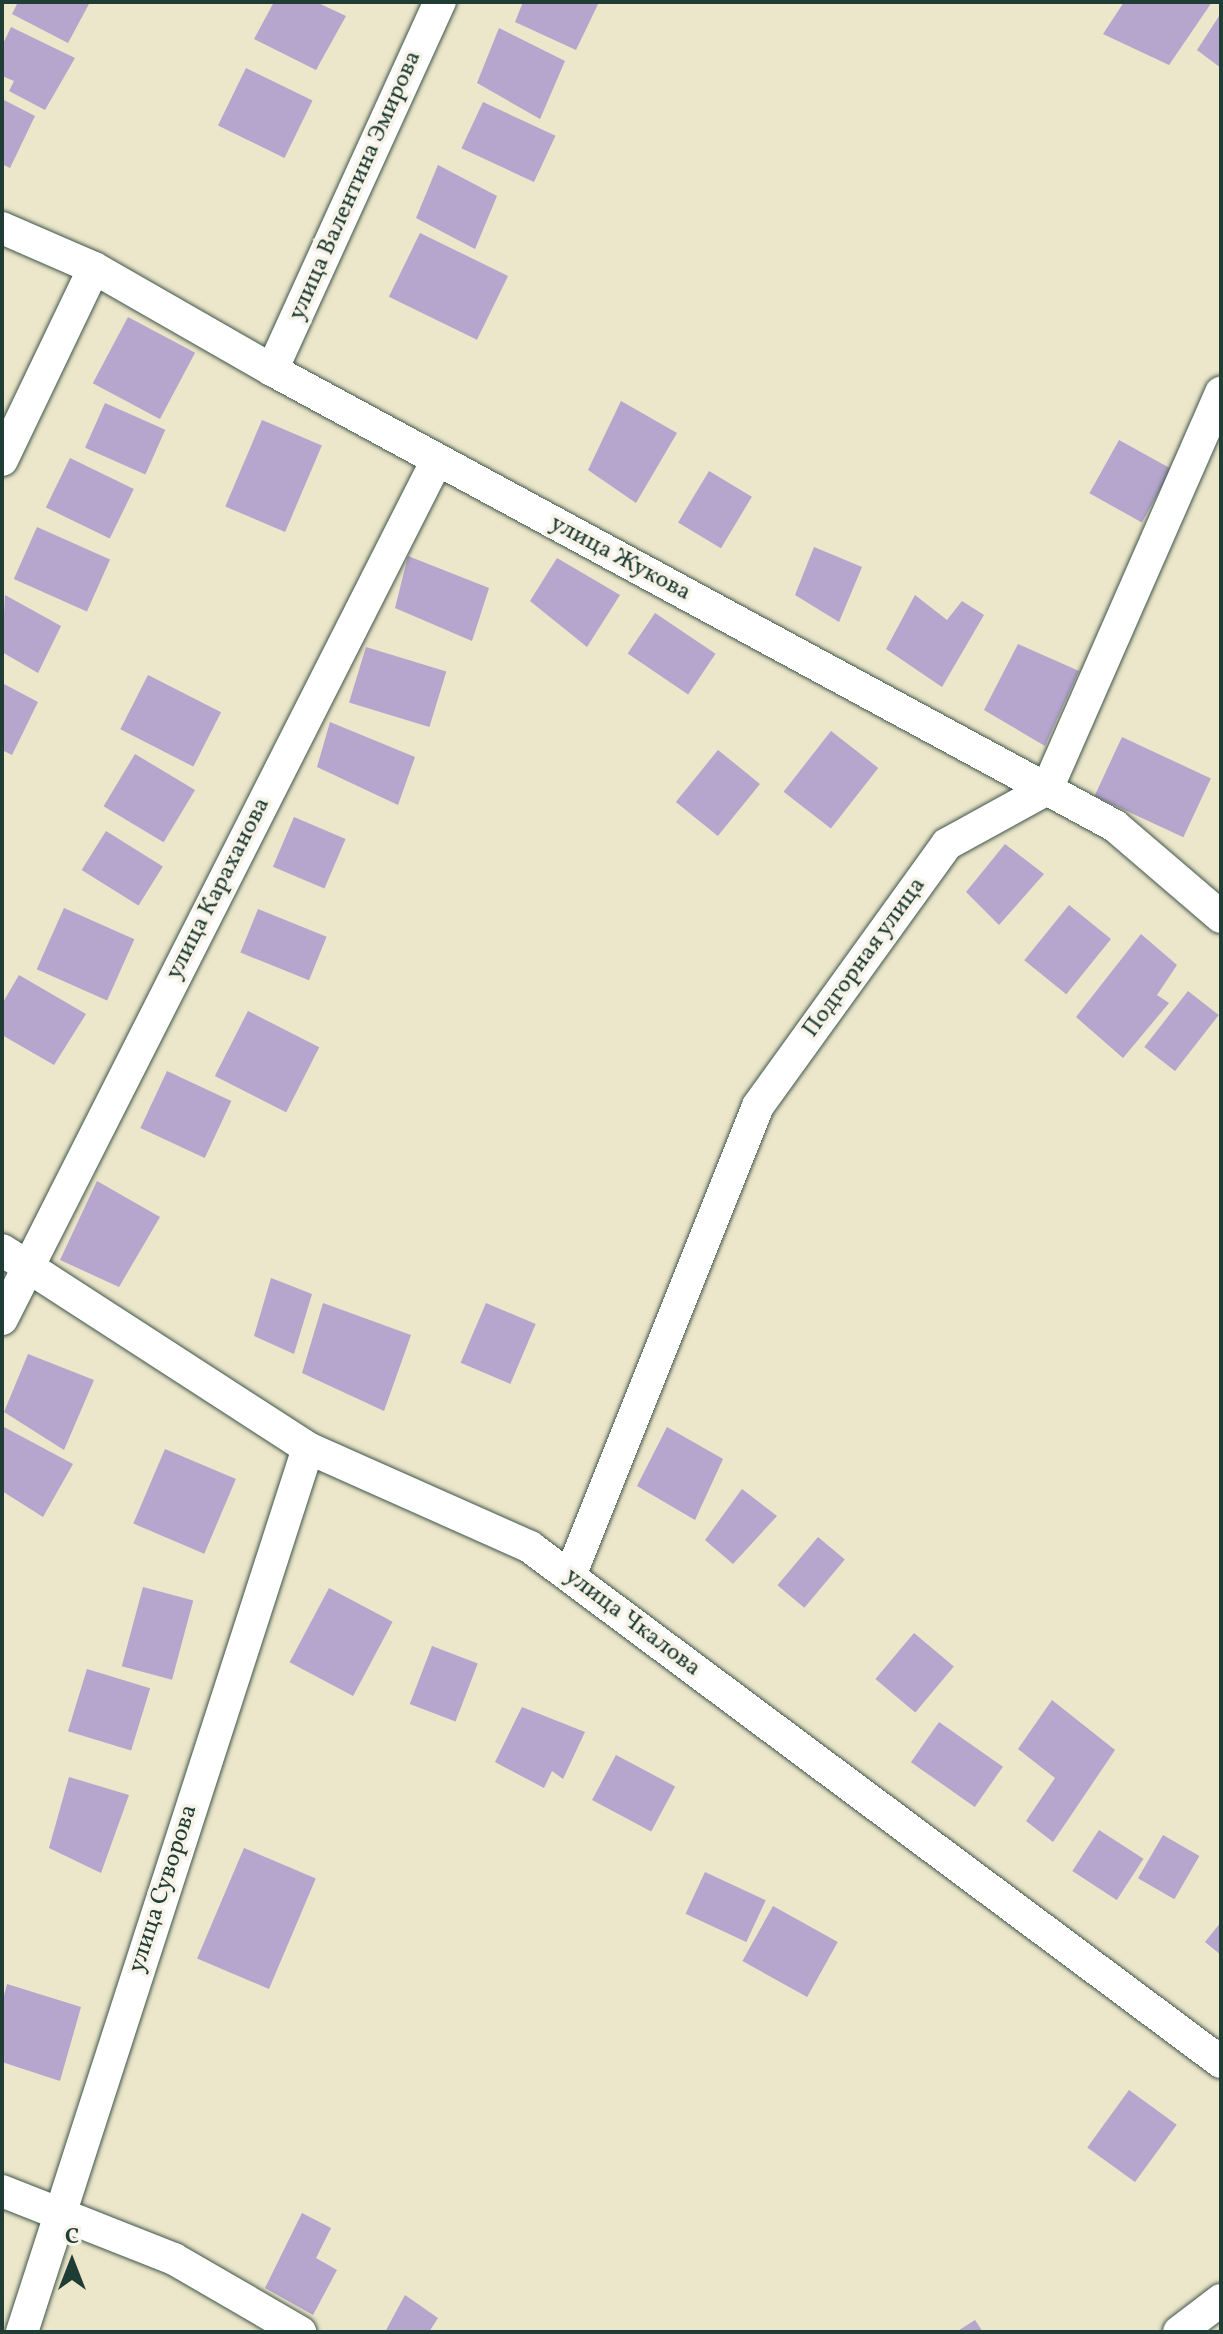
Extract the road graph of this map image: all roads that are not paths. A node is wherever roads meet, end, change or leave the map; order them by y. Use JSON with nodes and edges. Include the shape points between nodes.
{"nodes":[{"id":1,"x":440,"y":2,"type":"edge"},
{"id":2,"x":2,"y":228,"type":"edge"},
{"id":3,"x":94,"y":268,"type":"junction"},
{"id":4,"x":272,"y":370,"type":"junction"},
{"id":5,"x":1221,"y":392,"type":"edge"},
{"id":6,"x":2,"y":460,"type":"edge"},
{"id":7,"x":437,"y":460,"type":"junction"},
{"id":8,"x":1047,"y":789,"type":"junction"},
{"id":9,"x":1221,"y":917,"type":"edge"},
{"id":10,"x":15,"y":1258,"type":"edge"},
{"id":11,"x":2,"y":1319,"type":"edge"},
{"id":12,"x":308,"y":1448,"type":"junction"},
{"id":13,"x":570,"y":1576,"type":"junction"},
{"id":14,"x":1221,"y":2062,"type":"edge"},
{"id":15,"x":2,"y":2191,"type":"edge"},
{"id":16,"x":58,"y":2213,"type":"junction"},
{"id":17,"x":1221,"y":2300,"type":"edge"},
{"id":18,"x":22,"y":2332,"type":"edge"},
{"id":19,"x":300,"y":2332,"type":"edge"},
{"id":20,"x":1179,"y":2332,"type":"edge"}],
"edges":[{"from":1,"to":4,"type":"street","name":"улица Валентина Эмирова"},
{"from":2,"to":3,"type":"street","name":"улица Жукова"},
{"from":3,"to":4,"type":"street","name":"улица Жукова"},
{"from":3,"to":6,"type":"street"},
{"from":4,"to":7,"type":"street","name":"улица Жукова"},
{"from":5,"to":8,"type":"street"},
{"from":7,"to":8,"type":"street","name":"улица Жукова"},
{"from":7,"to":10,"type":"street","name":"улица Караханова"},
{"from":8,"to":9,"type":"street","name":"улица Жукова","via":[[1115,826]]},
{"from":8,"to":13,"type":"street","name":"Подгорная улица","via":[[947,844],[758,1106]]},
{"from":10,"to":11,"type":"street","name":"улица Караханова"},
{"from":10,"to":12,"type":"street","name":"улица Чкалова"},
{"from":12,"to":13,"type":"street","name":"улица Чкалова","via":[[530,1547]]},
{"from":12,"to":16,"type":"street","name":"улица Суворова"},
{"from":13,"to":14,"type":"street","name":"улица Чкалова"},
{"from":15,"to":16,"type":"street"},
{"from":16,"to":18,"type":"street","name":"улица Суворова"},
{"from":16,"to":19,"type":"street","via":[[174,2259]]},
{"from":17,"to":20,"type":"street"}]}
